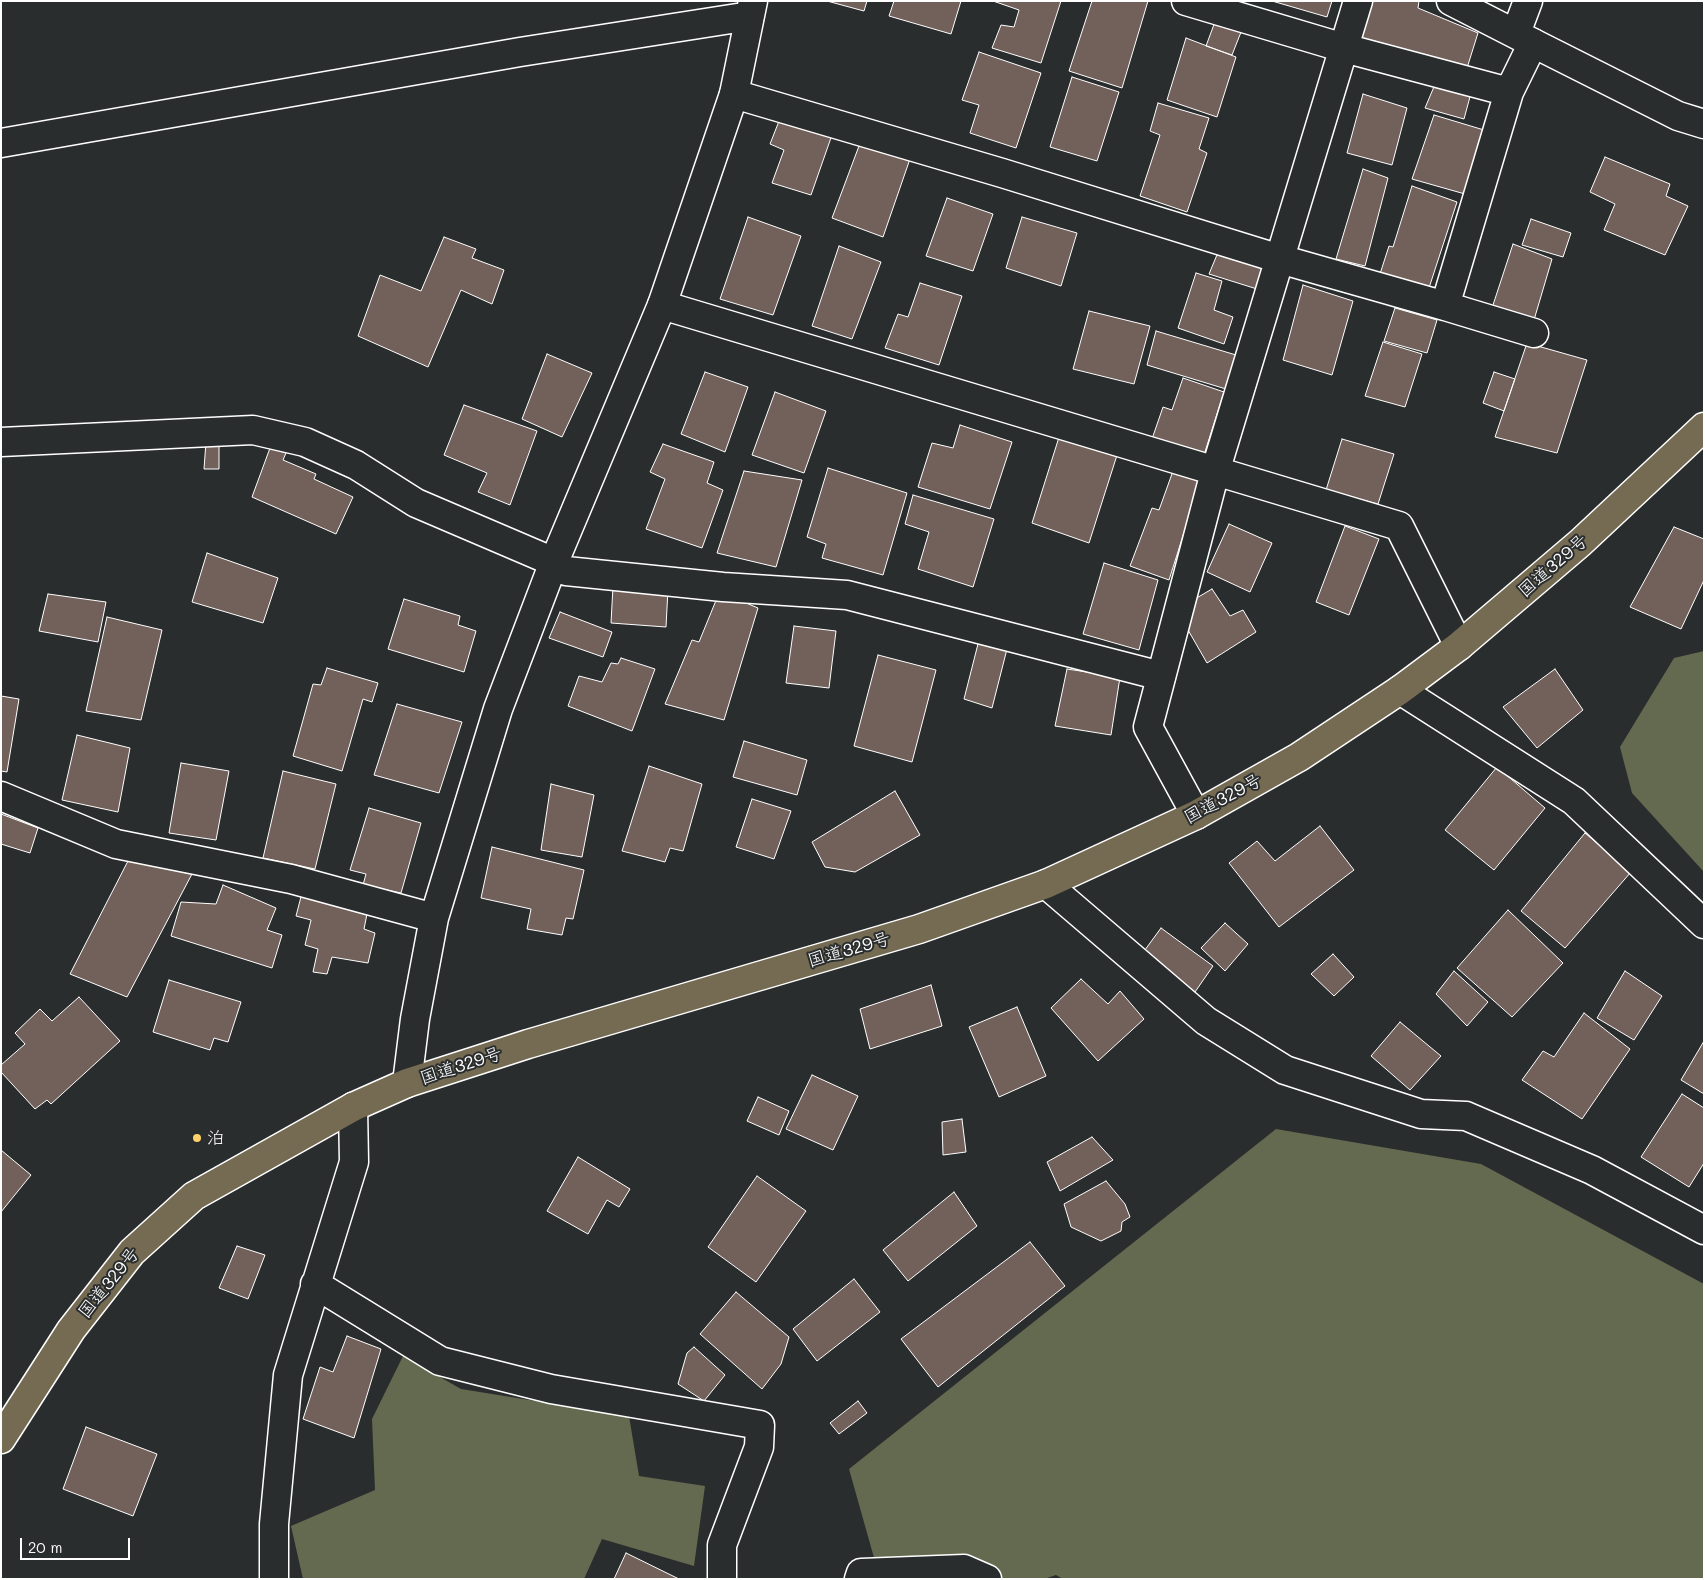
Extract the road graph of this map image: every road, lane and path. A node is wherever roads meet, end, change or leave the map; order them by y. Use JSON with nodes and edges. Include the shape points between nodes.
{"nodes":[{"id":1,"x":1186,"y":1,"type":"edge"},
{"id":2,"x":1358,"y":1,"type":"edge"},
{"id":3,"x":1451,"y":1,"type":"edge"},
{"id":4,"x":1528,"y":1,"type":"edge"},
{"id":5,"x":751,"y":9,"type":"edge"},
{"id":6,"x":1524,"y":38,"type":"junction"},
{"id":7,"x":1344,"y":48,"type":"junction"},
{"id":8,"x":1509,"y":92,"type":"junction"},
{"id":9,"x":734,"y":94,"type":"junction"},
{"id":10,"x":1704,"y":124,"type":"edge"},
{"id":11,"x":1,"y":143,"type":"edge"},
{"id":12,"x":1280,"y":259,"type":"junction"},
{"id":13,"x":662,"y":305,"type":"junction"},
{"id":14,"x":1445,"y":306,"type":"junction"},
{"id":15,"x":1534,"y":334,"type":"dead end"},
{"id":16,"x":1704,"y":427,"type":"edge"},
{"id":17,"x":1,"y":442,"type":"edge"},
{"id":18,"x":1215,"y":472,"type":"junction"},
{"id":19,"x":554,"y":562,"type":"junction"},
{"id":20,"x":1459,"y":646,"type":"junction"},
{"id":21,"x":1161,"y":676,"type":"junction"},
{"id":22,"x":1400,"y":690,"type":"junction"},
{"id":23,"x":1,"y":796,"type":"edge"},
{"id":24,"x":1196,"y":815,"type":"junction"},
{"id":25,"x":1046,"y":884,"type":"junction"},
{"id":26,"x":434,"y":918,"type":"junction"},
{"id":27,"x":1704,"y":924,"type":"edge"},
{"id":28,"x":407,"y":1083,"type":"junction"},
{"id":29,"x":353,"y":1107,"type":"junction"},
{"id":30,"x":1704,"y":1230,"type":"edge"},
{"id":31,"x":315,"y":1284,"type":"junction"},
{"id":32,"x":1,"y":1439,"type":"edge"},
{"id":33,"x":274,"y":1579,"type":"edge"},
{"id":34,"x":722,"y":1579,"type":"edge"},
{"id":35,"x":859,"y":1579,"type":"edge"},
{"id":36,"x":986,"y":1579,"type":"edge"}],
"edges":[{"from":1,"to":7,"type":"street"},
{"from":2,"to":7,"type":"street"},
{"from":3,"to":6,"type":"street"},
{"from":4,"to":6,"type":"street"},
{"from":5,"to":9,"type":"street"},
{"from":5,"to":11,"type":"street"},
{"from":6,"to":8,"type":"street"},
{"from":6,"to":10,"type":"street","via":[[1678,116]]},
{"from":7,"to":8,"type":"street"},
{"from":7,"to":12,"type":"street"},
{"from":8,"to":14,"type":"street"},
{"from":9,"to":12,"type":"street","via":[[1002,172]]},
{"from":9,"to":13,"type":"street"},
{"from":12,"to":14,"type":"street"},
{"from":12,"to":18,"type":"street"},
{"from":13,"to":18,"type":"street"},
{"from":13,"to":19,"type":"street"},
{"from":14,"to":15,"type":"street"},
{"from":16,"to":20,"type":"highway","name":"国道329号","via":[[1580,544]]},
{"from":17,"to":19,"type":"street","via":[[253,430],[313,446],[356,465],[416,503]]},
{"from":18,"to":20,"type":"street","via":[[1399,526]]},
{"from":18,"to":21,"type":"street"},
{"from":19,"to":21,"type":"street","via":[[566,571],[723,587],[847,595]]},
{"from":19,"to":26,"type":"street","via":[[498,709]]},
{"from":20,"to":22,"type":"highway","name":"国道329号"},
{"from":21,"to":24,"type":"street","via":[[1148,727]]},
{"from":22,"to":24,"type":"highway","name":"国道329号","via":[[1300,757]]},
{"from":22,"to":27,"type":"street","via":[[1574,801]]},
{"from":23,"to":26,"type":"street","via":[[116,844],[290,879]]},
{"from":24,"to":25,"type":"highway","name":"国道329号"},
{"from":25,"to":28,"type":"highway","name":"国道329号","via":[[920,929],[528,1044]]},
{"from":25,"to":30,"type":"street","via":[[1206,1021],[1285,1070],[1421,1114],[1466,1116],[1592,1170]]},
{"from":26,"to":28,"type":"street"},
{"from":28,"to":29,"type":"highway","name":"国道329号"},
{"from":29,"to":31,"type":"street","via":[[354,1162]]},
{"from":29,"to":32,"type":"highway","name":"国道329号","via":[[194,1196],[132,1252],[71,1330]]},
{"from":31,"to":33,"type":"street","via":[[288,1375],[274,1524]]},
{"from":31,"to":34,"type":"street","via":[[440,1361],[551,1389],[760,1425],[759,1447],[722,1545]]},
{"from":35,"to":36,"type":"street","via":[[861,1572],[964,1569]]}]}
